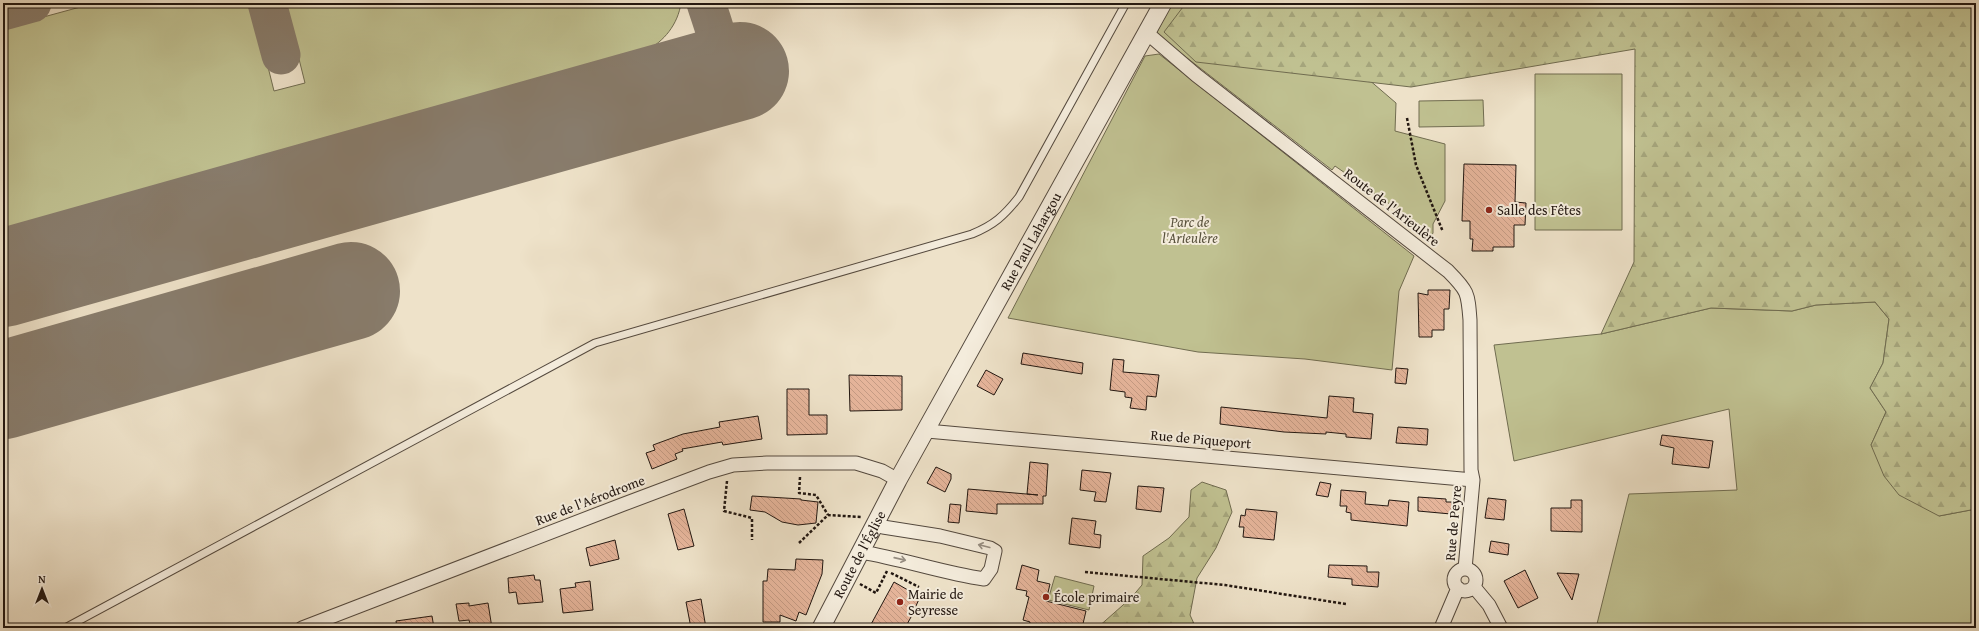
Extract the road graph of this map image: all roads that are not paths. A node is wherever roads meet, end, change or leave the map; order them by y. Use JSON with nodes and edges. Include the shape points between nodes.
{"nodes":[{"id":1,"x":1126,"y":3,"type":"edge"},
{"id":2,"x":1163,"y":3,"type":"edge"},
{"id":3,"x":1147,"y":33,"type":"junction"},
{"id":4,"x":927,"y":431,"type":"junction"},
{"id":5,"x":898,"y":480,"type":"junction"},
{"id":6,"x":1473,"y":480,"type":"junction"},
{"id":7,"x":876,"y":523,"type":"junction"},
{"id":8,"x":861,"y":552,"type":"junction"},
{"id":9,"x":1465,"y":569,"type":"junction"},
{"id":10,"x":1474,"y":587,"type":"junction"},
{"id":11,"x":1458,"y":588,"type":"junction"},
{"id":12,"x":65,"y":628,"type":"edge"},
{"id":13,"x":302,"y":628,"type":"edge"},
{"id":14,"x":821,"y":628,"type":"edge"},
{"id":15,"x":1441,"y":628,"type":"edge"},
{"id":16,"x":1500,"y":628,"type":"edge"}],
"edges":[{"from":1,"to":12,"type":"lane","via":[[1019,197],[1007,213],[991,226],[848,271],[594,342]]},
{"from":2,"to":3,"type":"street","name":"Rue Paul Lahargou"},
{"from":3,"to":4,"type":"street","name":"Rue Paul Lahargou"},
{"from":3,"to":6,"type":"street","name":"Route de l'Arieulère","via":[[1196,75],[1448,271],[1464,287],[1470,320]]},
{"from":4,"to":5,"type":"street","name":"Rue Paul Lahargou"},
{"from":4,"to":6,"type":"street","name":"Rue de Piqueport"},
{"from":5,"to":7,"type":"street","name":"Route de l'Église"},
{"from":5,"to":13,"type":"street","name":"Rue de l'Aérodrome","via":[[856,462],[767,462],[729,466]]},
{"from":6,"to":9,"type":"street","name":"Rue de Peyre"},
{"from":7,"to":8,"type":"street","name":"Route de l'Église"},
{"from":8,"to":7,"type":"street","one_way":true,"via":[[984,579],[991,569],[995,551],[990,548],[940,536],[883,527]]},
{"from":8,"to":14,"type":"street","name":"Route de l'Église"},
{"from":9,"to":10,"type":"street","name":"Rue de Peyre","via":[[1475,575]]},
{"from":9,"to":11,"type":"street","name":"Rue de Peyre","via":[[1460,570],[1454,579]]},
{"from":10,"to":11,"type":"street","via":[[1463,591]]},
{"from":10,"to":16,"type":"street","via":[[1490,605]]},
{"from":11,"to":15,"type":"street","name":"Rue de Peyre"}]}
